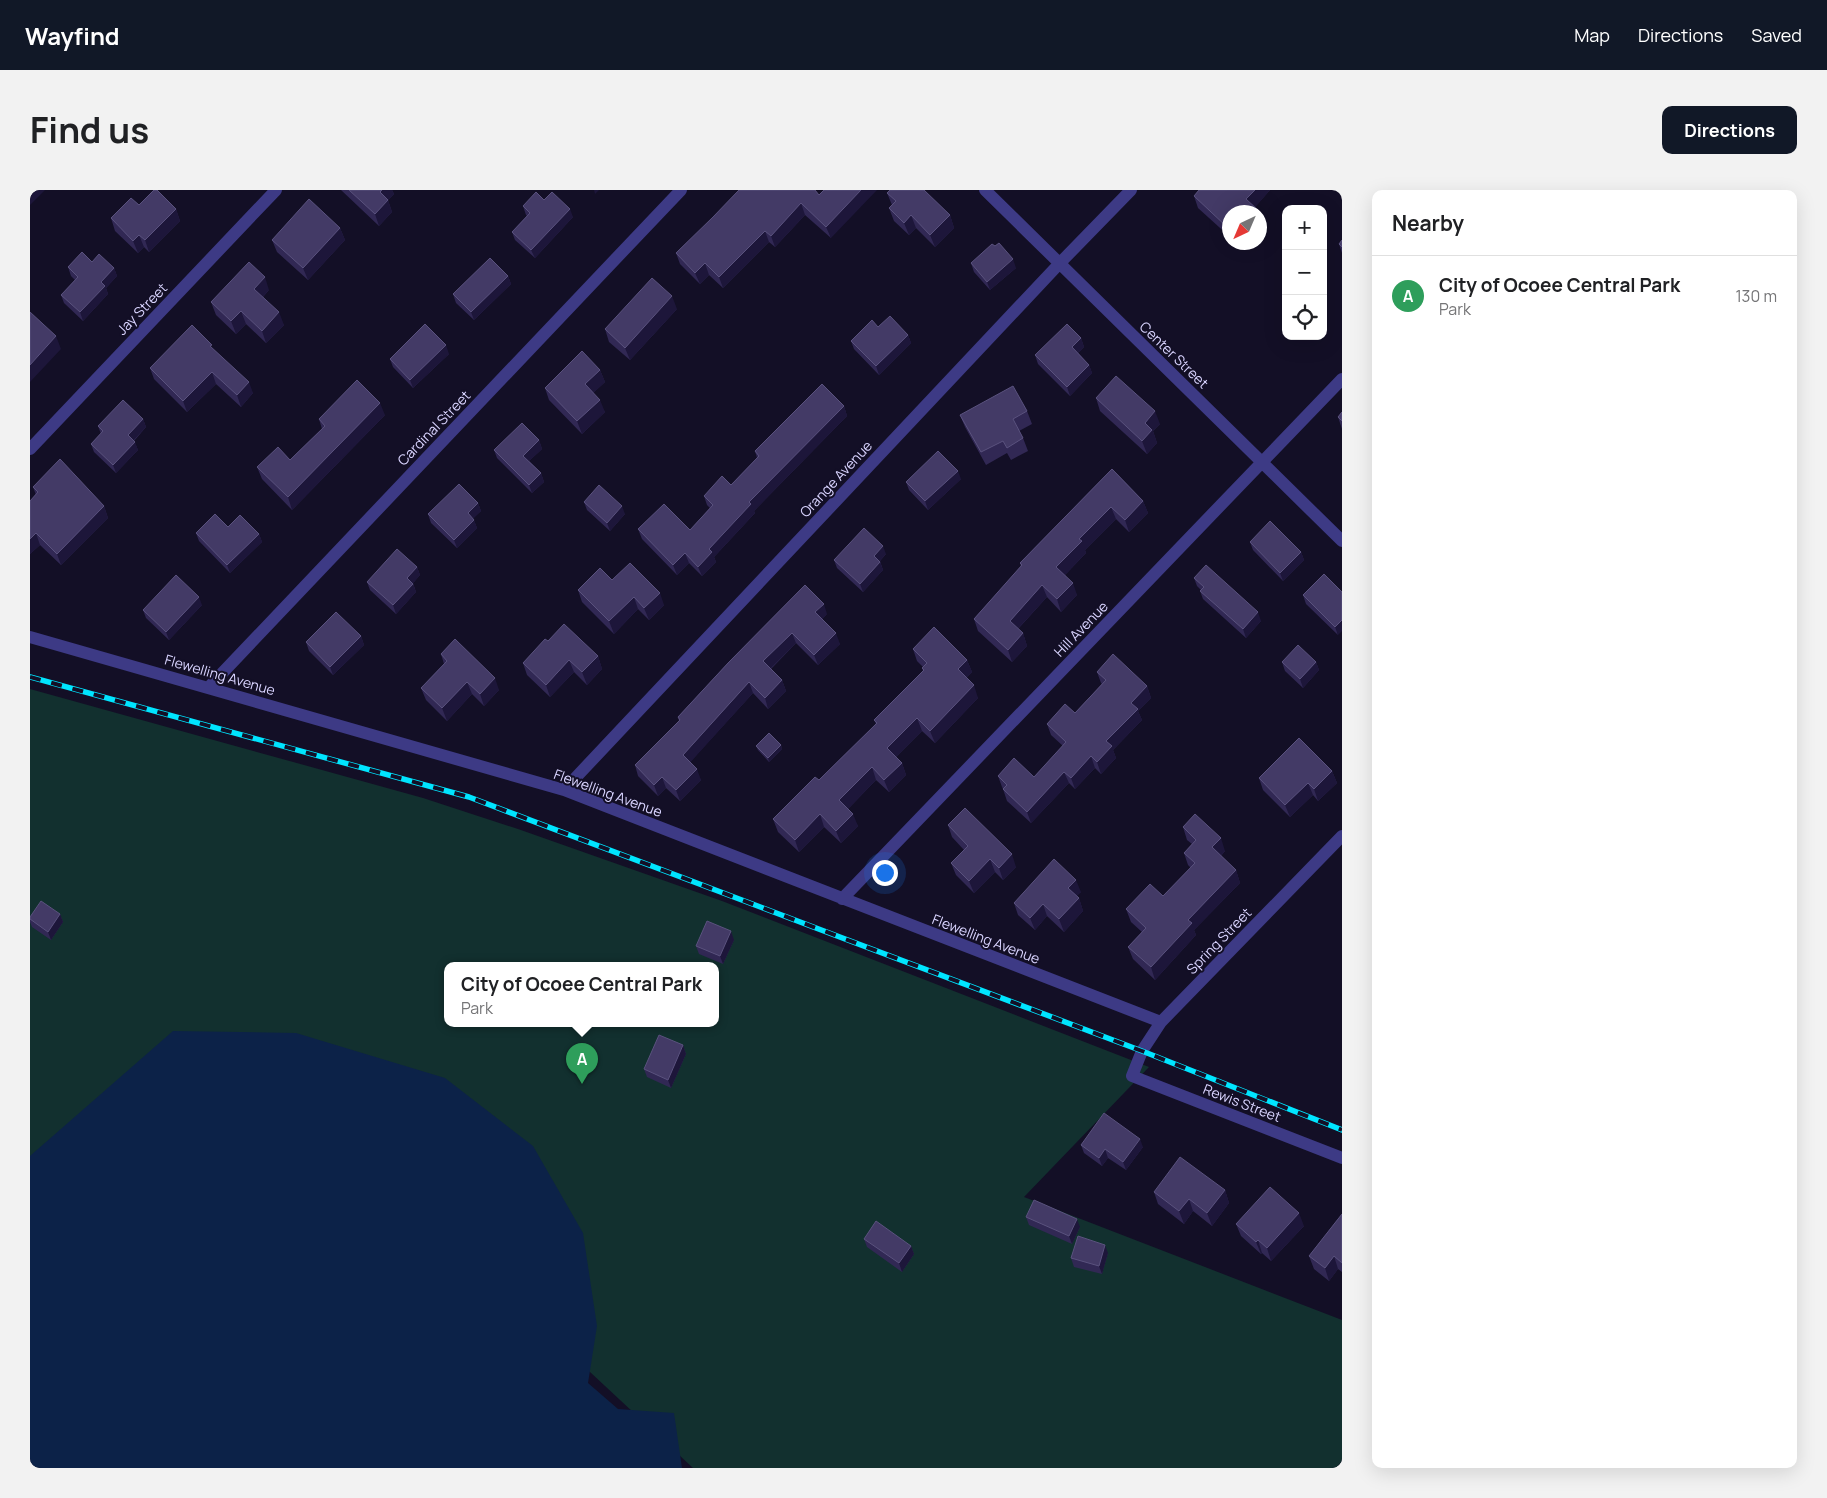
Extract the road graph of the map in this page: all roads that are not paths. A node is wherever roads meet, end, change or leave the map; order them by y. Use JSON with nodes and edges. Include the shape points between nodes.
{"nodes":[{"id":1,"x":276,"y":190,"type":"edge"},
{"id":2,"x":681,"y":190,"type":"edge"},
{"id":3,"x":985,"y":190,"type":"edge"},
{"id":4,"x":1132,"y":190,"type":"edge"},
{"id":5,"x":1059,"y":264,"type":"junction"},
{"id":6,"x":1342,"y":379,"type":"edge"},
{"id":7,"x":30,"y":449,"type":"edge"},
{"id":8,"x":1262,"y":462,"type":"junction"},
{"id":9,"x":1342,"y":541,"type":"edge"},
{"id":10,"x":30,"y":637,"type":"edge"},
{"id":11,"x":209,"y":687,"type":"junction"},
{"id":12,"x":564,"y":790,"type":"junction"},
{"id":13,"x":1342,"y":836,"type":"edge"},
{"id":14,"x":842,"y":899,"type":"junction"},
{"id":15,"x":1161,"y":1022,"type":"junction"},
{"id":16,"x":1132,"y":1076,"type":"joint"},
{"id":17,"x":1342,"y":1158,"type":"edge"}],
"edges":[{"from":1,"to":7,"type":"street","name":"Jay Street"},
{"from":2,"to":11,"type":"street","name":"Cardinal Street"},
{"from":3,"to":5,"type":"street","name":"Center Street"},
{"from":4,"to":5,"type":"street","name":"Orange Avenue"},
{"from":5,"to":8,"type":"street","name":"Center Street"},
{"from":5,"to":12,"type":"street","name":"Orange Avenue"},
{"from":6,"to":8,"type":"street","name":"Hill Avenue"},
{"from":8,"to":9,"type":"street","name":"Center Street"},
{"from":8,"to":14,"type":"street","name":"Hill Avenue"},
{"from":10,"to":11,"type":"street","name":"Flewelling Avenue"},
{"from":11,"to":12,"type":"street","name":"Flewelling Avenue"},
{"from":12,"to":14,"type":"street","name":"Flewelling Avenue"},
{"from":13,"to":15,"type":"street","name":"Spring Street"},
{"from":14,"to":15,"type":"street","name":"Flewelling Avenue"},
{"from":15,"to":16,"type":"street","name":"Spring Street","via":[[1142,1051]]},
{"from":16,"to":17,"type":"street","name":"Rewis Street"}]}
